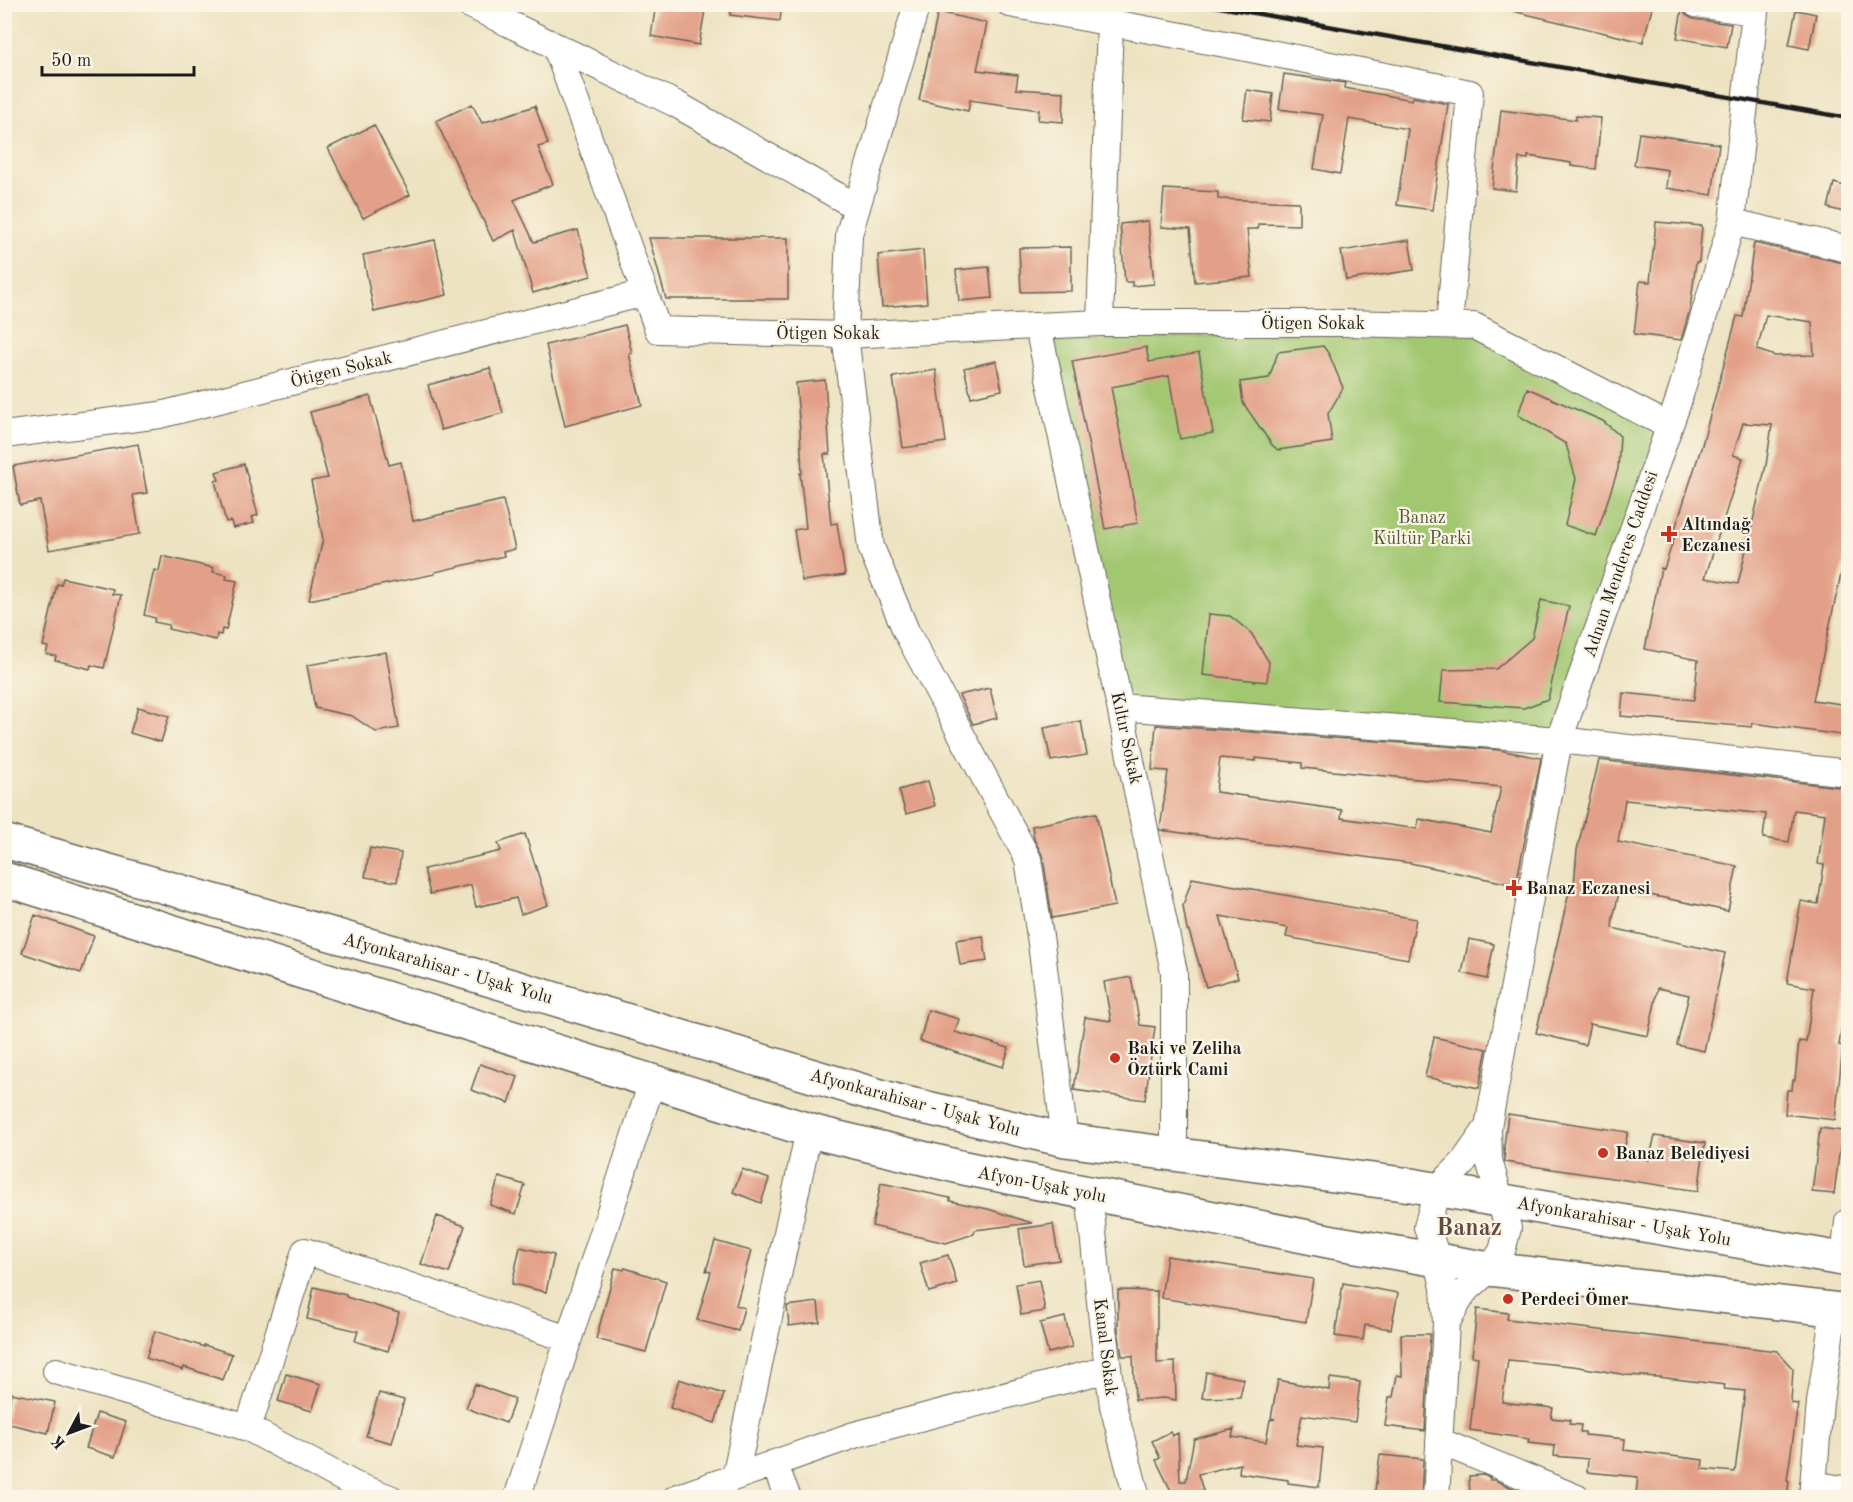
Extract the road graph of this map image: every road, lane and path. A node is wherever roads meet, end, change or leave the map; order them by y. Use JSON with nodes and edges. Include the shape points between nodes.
{"nodes":[{"id":1,"x":468,"y":4,"type":"edge"},
{"id":2,"x":917,"y":4,"type":"edge"},
{"id":3,"x":1010,"y":4,"type":"edge"},
{"id":4,"x":1696,"y":4,"type":"edge"},
{"id":5,"x":1754,"y":8,"type":"edge"},
{"id":6,"x":1110,"y":23,"type":"junction"},
{"id":7,"x":556,"y":47,"type":"junction"},
{"id":8,"x":857,"y":207,"type":"junction"},
{"id":9,"x":1732,"y":222,"type":"junction"},
{"id":10,"x":1848,"y":249,"type":"edge"},
{"id":11,"x":645,"y":293,"type":"junction"},
{"id":12,"x":1100,"y":323,"type":"junction"},
{"id":13,"x":1449,"y":325,"type":"junction"},
{"id":14,"x":1038,"y":327,"type":"junction"},
{"id":15,"x":845,"y":335,"type":"junction"},
{"id":16,"x":1669,"y":426,"type":"junction"},
{"id":17,"x":4,"y":435,"type":"edge"},
{"id":18,"x":1120,"y":707,"type":"junction"},
{"id":19,"x":1559,"y":740,"type":"junction"},
{"id":20,"x":1848,"y":772,"type":"edge"},
{"id":21,"x":4,"y":841,"type":"edge"},
{"id":22,"x":4,"y":879,"type":"edge"},
{"id":23,"x":652,"y":1082,"type":"junction"},
{"id":24,"x":1488,"y":1127,"type":"junction"},
{"id":25,"x":809,"y":1130,"type":"junction"},
{"id":26,"x":1065,"y":1140,"type":"junction"},
{"id":27,"x":1174,"y":1154,"type":"junction"},
{"id":28,"x":1437,"y":1189,"type":"junction"},
{"id":29,"x":1089,"y":1193,"type":"junction"},
{"id":30,"x":1501,"y":1200,"type":"junction"},
{"id":31,"x":1848,"y":1222,"type":"edge"},
{"id":32,"x":1846,"y":1259,"type":"edge"},
{"id":33,"x":1438,"y":1261,"type":"junction"},
{"id":34,"x":1490,"y":1269,"type":"junction"},
{"id":35,"x":1841,"y":1310,"type":"edge"},
{"id":36,"x":1446,"y":1324,"type":"junction"},
{"id":37,"x":568,"y":1339,"type":"junction"},
{"id":38,"x":1108,"y":1369,"type":"junction"},
{"id":39,"x":56,"y":1371,"type":"dead end"},
{"id":40,"x":248,"y":1428,"type":"junction"},
{"id":41,"x":1439,"y":1442,"type":"junction"},
{"id":42,"x":774,"y":1463,"type":"junction"},
{"id":43,"x":735,"y":1477,"type":"junction"},
{"id":44,"x":1848,"y":1490,"type":"edge"},
{"id":45,"x":1813,"y":1491,"type":"edge"},
{"id":46,"x":390,"y":1497,"type":"edge"},
{"id":47,"x":517,"y":1497,"type":"edge"},
{"id":48,"x":676,"y":1497,"type":"edge"},
{"id":49,"x":788,"y":1497,"type":"edge"},
{"id":50,"x":1137,"y":1497,"type":"edge"},
{"id":51,"x":1436,"y":1497,"type":"edge"},
{"id":52,"x":1576,"y":1497,"type":"edge"}],
"edges":[{"from":1,"to":7,"type":"street"},
{"from":2,"to":8,"type":"street"},
{"from":3,"to":6,"type":"street"},
{"from":4,"to":5,"type":"street"},
{"from":5,"to":9,"type":"street","name":"Adnan Menderes Caddesi"},
{"from":6,"to":12,"type":"street"},
{"from":6,"to":13,"type":"street","via":[[1470,93]]},
{"from":7,"to":8,"type":"street","via":[[676,104]]},
{"from":7,"to":11,"type":"street"},
{"from":8,"to":15,"type":"street","via":[[849,234]]},
{"from":9,"to":10,"type":"street"},
{"from":9,"to":16,"type":"street","name":"Adnan Menderes Caddesi"},
{"from":11,"to":15,"type":"street","name":"Ötigen Sokak","via":[[658,330]]},
{"from":11,"to":17,"type":"street","name":"Ötigen Sokak","via":[[159,415]]},
{"from":12,"to":13,"type":"street","name":"Ötigen Sokak"},
{"from":12,"to":14,"type":"street","name":"Ötigen Sokak"},
{"from":13,"to":16,"type":"street","name":"Ötigen Sokak","via":[[1474,326]]},
{"from":14,"to":15,"type":"street","name":"Ötigen Sokak"},
{"from":14,"to":18,"type":"street","name":"Kıltır Sokak"},
{"from":15,"to":26,"type":"street","via":[[871,547],[906,631],[1028,859]]},
{"from":16,"to":19,"type":"street","name":"Adnan Menderes Caddesi"},
{"from":18,"to":19,"type":"street"},
{"from":18,"to":27,"type":"street","name":"Kıltır Sokak","via":[[1174,972]]},
{"from":19,"to":20,"type":"street"},
{"from":19,"to":24,"type":"street","name":"Adnan Menderes Caddesi"},
{"from":21,"to":26,"type":"highway","name":"Afyonkarahisar - Uşak Yolu","via":[[897,1101]]},
{"from":22,"to":23,"type":"highway"},
{"from":23,"to":25,"type":"highway","name":"Afyon-Uşak yolu"},
{"from":23,"to":37,"type":"street"},
{"from":24,"to":28,"type":"street","via":[[1462,1164]]},
{"from":24,"to":30,"type":"street","via":[[1489,1160]]},
{"from":25,"to":29,"type":"highway","name":"Afyon-Uşak yolu","via":[[964,1168]]},
{"from":25,"to":43,"type":"street"},
{"from":26,"to":27,"type":"highway","name":"Afyonkarahisar - Uşak Yolu"},
{"from":27,"to":28,"type":"highway","name":"Afyonkarahisar - Uşak Yolu"},
{"from":28,"to":30,"type":"highway","name":"Afyonkarahisar - Uşak Yolu"},
{"from":28,"to":33,"type":"street","via":[[1427,1227]]},
{"from":29,"to":33,"type":"highway","name":"Afyon-Uşak yolu"},
{"from":29,"to":38,"type":"street","name":"Kanal Sokak"},
{"from":30,"to":32,"type":"highway","name":"Afyonkarahisar - Uşak Yolu"},
{"from":30,"to":34,"type":"street","via":[[1508,1228],[1502,1251]]},
{"from":31,"to":32,"type":"street"},
{"from":33,"to":34,"type":"highway"},
{"from":33,"to":36,"type":"street"},
{"from":34,"to":35,"type":"highway"},
{"from":34,"to":36,"type":"street","via":[[1464,1292]]},
{"from":35,"to":45,"type":"street","via":[[1820,1402]]},
{"from":36,"to":41,"type":"street"},
{"from":37,"to":40,"type":"street","via":[[305,1251]]},
{"from":37,"to":47,"type":"street"},
{"from":38,"to":42,"type":"street","via":[[854,1435]]},
{"from":38,"to":50,"type":"street","name":"Kanal Sokak","via":[[1113,1406]]},
{"from":39,"to":40,"type":"street"},
{"from":40,"to":46,"type":"street","via":[[355,1485]]},
{"from":41,"to":51,"type":"street"},
{"from":41,"to":52,"type":"street"},
{"from":42,"to":43,"type":"street"},
{"from":42,"to":49,"type":"street"},
{"from":43,"to":48,"type":"street"},
{"from":44,"to":45,"type":"street"}]}
